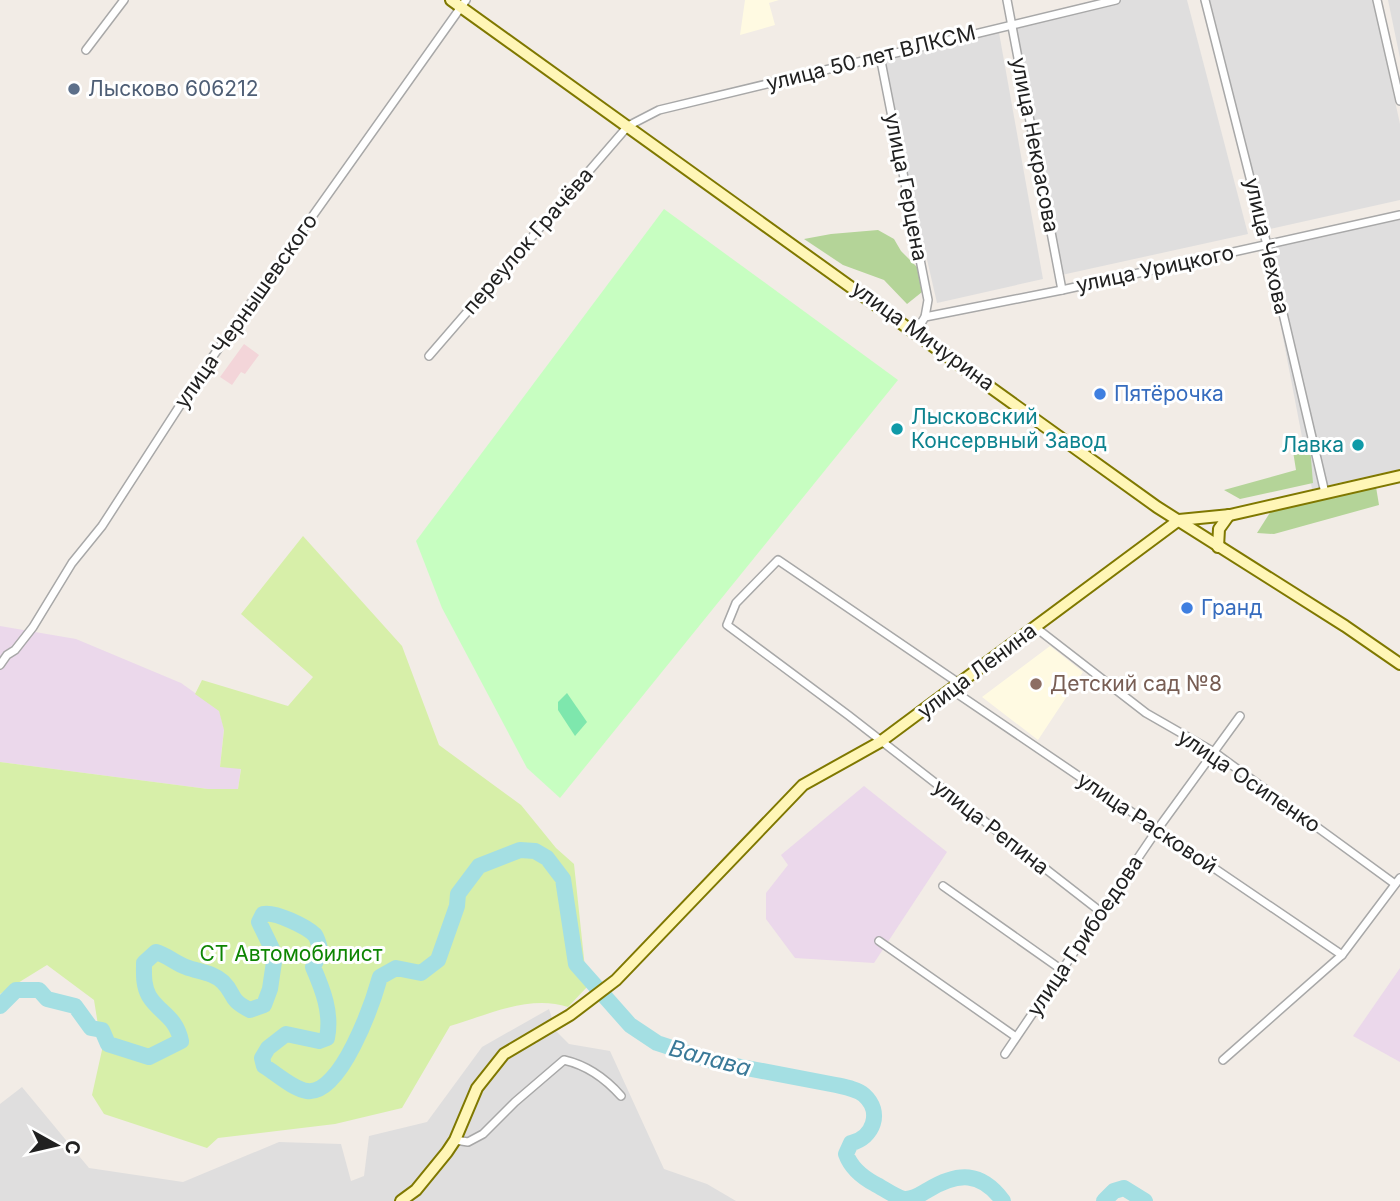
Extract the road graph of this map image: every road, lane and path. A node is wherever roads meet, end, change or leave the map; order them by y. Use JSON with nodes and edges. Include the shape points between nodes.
{"nodes":[{"id":1,"x":124,"y":0,"type":"edge"},
{"id":2,"x":451,"y":0,"type":"edge"},
{"id":3,"x":1007,"y":0,"type":"edge"},
{"id":4,"x":1116,"y":0,"type":"edge"},
{"id":5,"x":1205,"y":0,"type":"edge"},
{"id":6,"x":1377,"y":0,"type":"edge"},
{"id":7,"x":463,"y":4,"type":"edge"},
{"id":8,"x":1012,"y":25,"type":"junction"},
{"id":9,"x":86,"y":50,"type":"dead end"},
{"id":10,"x":880,"y":56,"type":"junction"},
{"id":11,"x":1400,"y":101,"type":"edge"},
{"id":12,"x":628,"y":126,"type":"junction"},
{"id":13,"x":1400,"y":215,"type":"edge"},
{"id":14,"x":1267,"y":245,"type":"junction"},
{"id":15,"x":1062,"y":290,"type":"junction"},
{"id":16,"x":925,"y":317,"type":"junction"},
{"id":17,"x":916,"y":331,"type":"junction"},
{"id":18,"x":429,"y":356,"type":"dead end"},
{"id":19,"x":1400,"y":476,"type":"edge"},
{"id":20,"x":1325,"y":493,"type":"junction"},
{"id":21,"x":1230,"y":515,"type":"junction"},
{"id":22,"x":1178,"y":520,"type":"junction"},
{"id":23,"x":1218,"y":547,"type":"junction"},
{"id":24,"x":778,"y":560,"type":"joint"},
{"id":25,"x":1035,"y":627,"type":"junction"},
{"id":26,"x":1400,"y":664,"type":"edge"},
{"id":27,"x":0,"y":665,"type":"edge"},
{"id":28,"x":956,"y":687,"type":"junction"},
{"id":29,"x":1240,"y":716,"type":"dead end"},
{"id":30,"x":880,"y":742,"type":"junction"},
{"id":31,"x":1214,"y":752,"type":"junction"},
{"id":32,"x":1157,"y":830,"type":"junction"},
{"id":33,"x":1398,"y":881,"type":"edge"},
{"id":34,"x":943,"y":886,"type":"dead end"},
{"id":35,"x":1101,"y":912,"type":"junction"},
{"id":36,"x":879,"y":941,"type":"dead end"},
{"id":37,"x":1342,"y":955,"type":"junction"},
{"id":38,"x":1062,"y":970,"type":"junction"},
{"id":39,"x":1016,"y":1037,"type":"junction"},
{"id":40,"x":1005,"y":1054,"type":"dead end"},
{"id":41,"x":1223,"y":1060,"type":"dead end"},
{"id":42,"x":621,"y":1096,"type":"dead end"},
{"id":43,"x":455,"y":1140,"type":"junction"},
{"id":44,"x":401,"y":1201,"type":"edge"}],
"edges":[{"from":1,"to":9,"type":"street"},
{"from":2,"to":7,"type":"main road","name":"улица Мичурина"},
{"from":3,"to":8,"type":"street","name":"улица Некрасова"},
{"from":4,"to":8,"type":"street","name":"улица 50 лет ВЛКСМ"},
{"from":5,"to":14,"type":"street","name":"улица Чехова"},
{"from":6,"to":11,"type":"street"},
{"from":7,"to":12,"type":"main road","name":"улица Мичурина"},
{"from":7,"to":27,"type":"street","name":"улица Чернышевского","via":[[199,376],[33,626]]},
{"from":8,"to":10,"type":"street","name":"улица 50 лет ВЛКСМ"},
{"from":8,"to":15,"type":"street","name":"улица Некрасова"},
{"from":10,"to":12,"type":"street","name":"улица 50 лет ВЛКСМ","via":[[659,110]]},
{"from":10,"to":16,"type":"street","name":"улица Герцена","via":[[928,300]]},
{"from":12,"to":17,"type":"main road","name":"улица Мичурина"},
{"from":12,"to":18,"type":"street","name":"переулок Грачёва"},
{"from":13,"to":14,"type":"street","name":"улица Урицкого"},
{"from":14,"to":15,"type":"street","name":"улица Урицкого"},
{"from":14,"to":20,"type":"street","name":"улица Чехова"},
{"from":15,"to":16,"type":"street","name":"улица Урицкого"},
{"from":16,"to":17,"type":"street"},
{"from":17,"to":22,"type":"main road","name":"улица Мичурина"},
{"from":19,"to":20,"type":"main road"},
{"from":20,"to":21,"type":"main road"},
{"from":21,"to":22,"type":"main road"},
{"from":21,"to":23,"type":"main road","via":[[1219,529]]},
{"from":22,"to":23,"type":"main road","name":"улица Мичурина"},
{"from":22,"to":25,"type":"main road","name":"улица Ленина"},
{"from":23,"to":26,"type":"main road","name":"улица Мичурина"},
{"from":24,"to":28,"type":"street","name":"улица Расковой"},
{"from":24,"to":30,"type":"street","name":"улица Репина","via":[[736,603],[727,625]]},
{"from":25,"to":28,"type":"main road","name":"улица Ленина"},
{"from":25,"to":31,"type":"street","name":"улица Осипенко","via":[[1146,713]]},
{"from":28,"to":30,"type":"main road","name":"улица Ленина"},
{"from":28,"to":32,"type":"street","name":"улица Расковой"},
{"from":29,"to":31,"type":"street","name":"улица Грибоедова"},
{"from":30,"to":35,"type":"street","name":"улица Репина"},
{"from":30,"to":43,"type":"main road","name":"улица Ленина","via":[[803,785],[616,979],[570,1015],[504,1054],[477,1088]]},
{"from":31,"to":32,"type":"street","name":"улица Грибоедова"},
{"from":31,"to":33,"type":"street","name":"улица Осипенко"},
{"from":32,"to":35,"type":"street","name":"улица Грибоедова"},
{"from":32,"to":37,"type":"street","name":"улица Расковой"},
{"from":33,"to":37,"type":"street"},
{"from":34,"to":38,"type":"street"},
{"from":35,"to":38,"type":"street","name":"улица Грибоедова"},
{"from":36,"to":39,"type":"street"},
{"from":37,"to":41,"type":"street"},
{"from":38,"to":39,"type":"street","name":"улица Грибоедова"},
{"from":39,"to":40,"type":"street","name":"улица Грибоедова"},
{"from":42,"to":43,"type":"street","via":[[577,1063],[564,1060],[483,1134],[468,1142]]},
{"from":43,"to":44,"type":"main road","name":"улица Ленина"}]}
